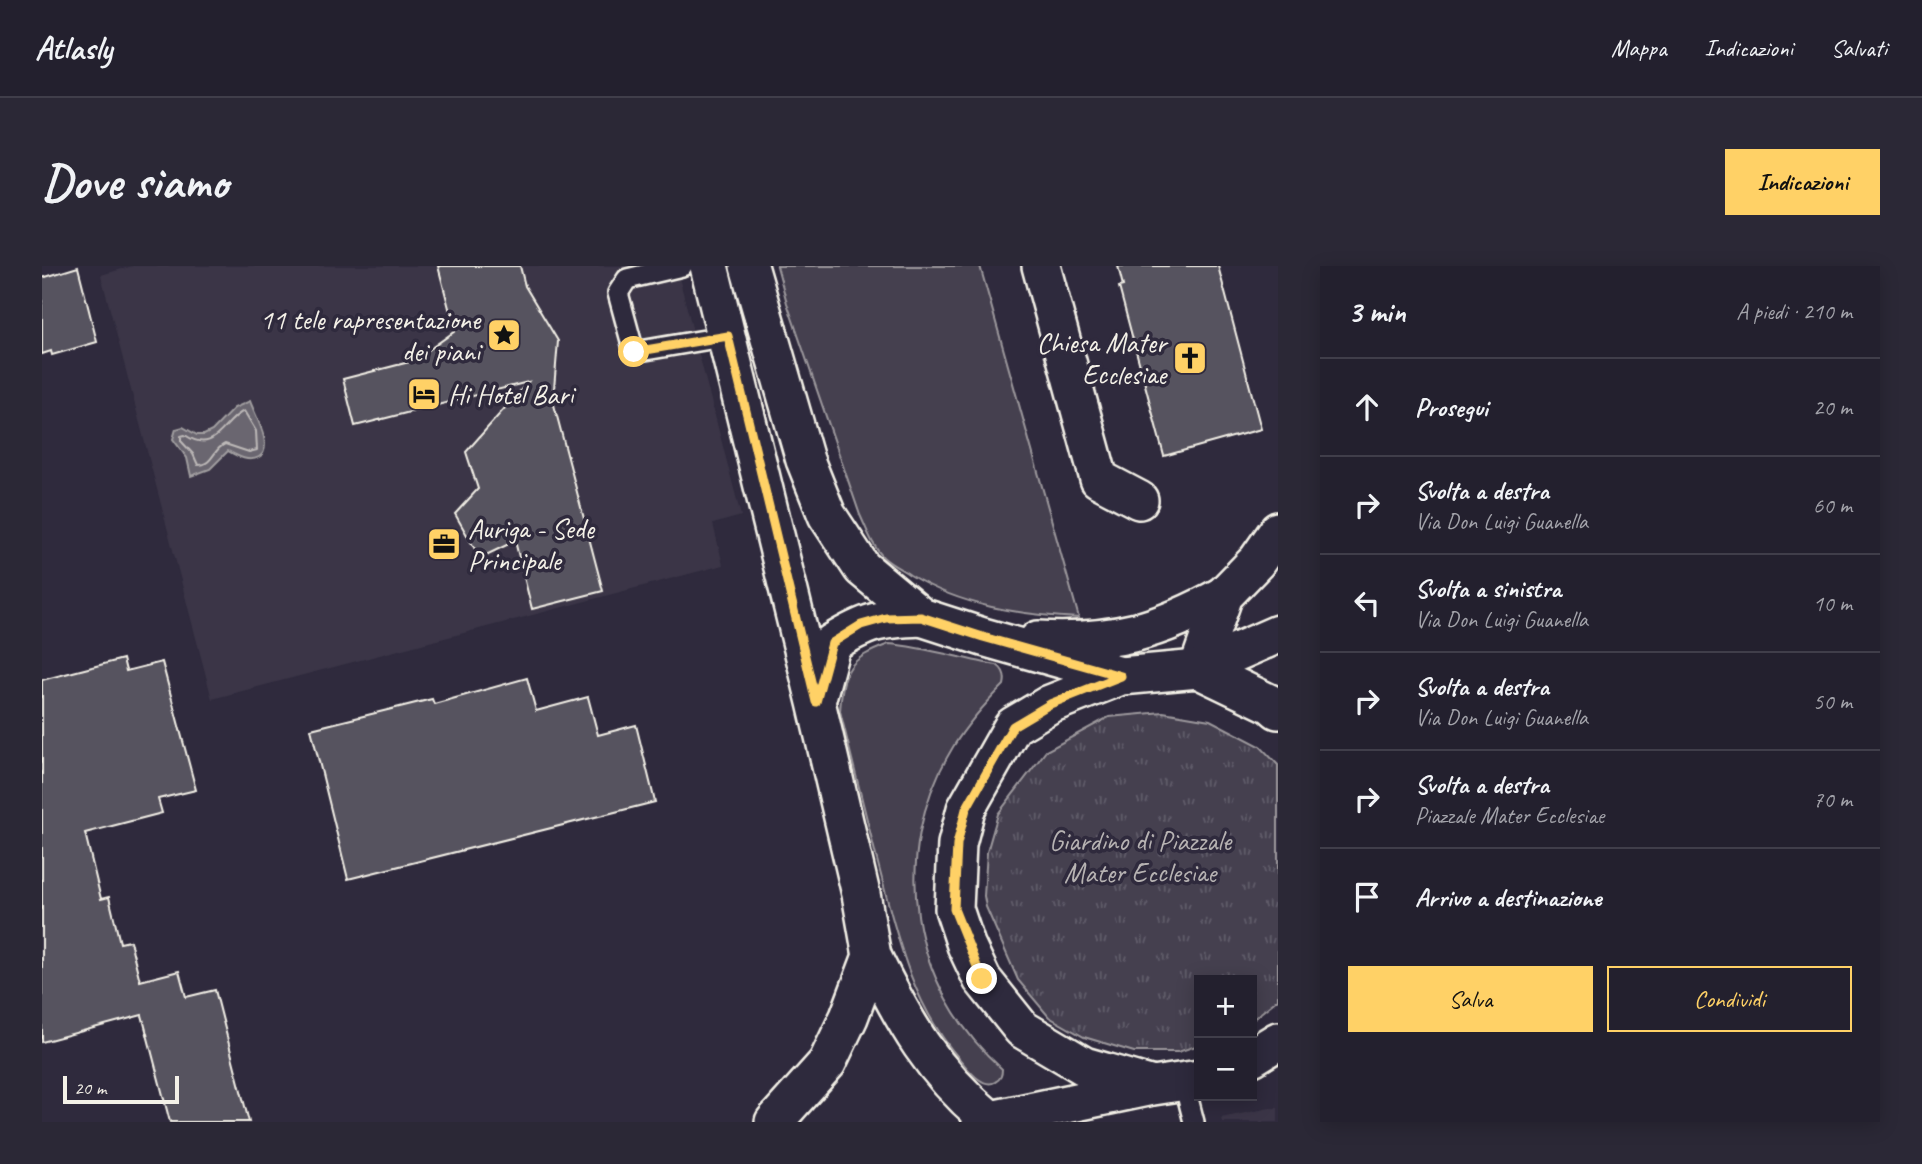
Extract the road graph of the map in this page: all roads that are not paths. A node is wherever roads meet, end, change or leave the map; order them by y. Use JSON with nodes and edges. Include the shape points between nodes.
{"nodes":[{"id":1,"x":682,"y":266,"type":"edge"},
{"id":2,"x":709,"y":266,"type":"edge"},
{"id":3,"x":749,"y":266,"type":"edge"},
{"id":4,"x":1041,"y":266,"type":"edge"},
{"id":5,"x":728,"y":336,"type":"junction"},
{"id":6,"x":1139,"y":500,"type":"dead end"},
{"id":7,"x":1278,"y":531,"type":"edge"},
{"id":8,"x":1224,"y":595,"type":"junction"},
{"id":9,"x":921,"y":617,"type":"junction"},
{"id":10,"x":1278,"y":634,"type":"edge"},
{"id":11,"x":983,"y":637,"type":"junction"},
{"id":12,"x":1198,"y":669,"type":"junction"},
{"id":13,"x":1121,"y":676,"type":"junction"},
{"id":14,"x":816,"y":702,"type":"junction"},
{"id":15,"x":1278,"y":710,"type":"edge"},
{"id":16,"x":872,"y":956,"type":"junction"},
{"id":17,"x":1278,"y":1041,"type":"edge"},
{"id":18,"x":1257,"y":1054,"type":"edge"},
{"id":19,"x":1257,"y":1075,"type":"edge"},
{"id":20,"x":1278,"y":1075,"type":"edge"},
{"id":21,"x":1179,"y":1083,"type":"edge"},
{"id":22,"x":986,"y":1121,"type":"edge"},
{"id":23,"x":774,"y":1122,"type":"edge"},
{"id":24,"x":1194,"y":1122,"type":"edge"}],
"edges":[{"from":1,"to":5,"type":"lane","via":[[627,279],[618,293],[634,352]]},
{"from":2,"to":5,"type":"street"},
{"from":3,"to":9,"type":"street","via":[[805,460],[827,515],[862,568]]},
{"from":4,"to":6,"type":"street","via":[[1099,479]]},
{"from":5,"to":14,"type":"street"},
{"from":7,"to":8,"type":"street"},
{"from":8,"to":11,"type":"street","via":[[1186,616],[1122,637],[1065,642]]},
{"from":8,"to":12,"type":"street"},
{"from":9,"to":11,"type":"street"},
{"from":9,"to":14,"type":"street","via":[[886,618],[861,625],[832,643]]},
{"from":10,"to":12,"type":"street"},
{"from":11,"to":13,"type":"street"},
{"from":12,"to":13,"type":"street"},
{"from":12,"to":15,"type":"street"},
{"from":13,"to":21,"type":"street","via":[[1050,704],[1013,726],[966,809],[957,844],[954,909],[982,979],[1022,1029],[1084,1066]]},
{"from":14,"to":16,"type":"street"},
{"from":16,"to":22,"type":"street","via":[[900,1014],[924,1050]]},
{"from":16,"to":23,"type":"street","via":[[827,1063]]},
{"from":17,"to":18,"type":"street"},
{"from":19,"to":20,"type":"street"},
{"from":21,"to":22,"type":"street"},
{"from":21,"to":24,"type":"lane"}]}
